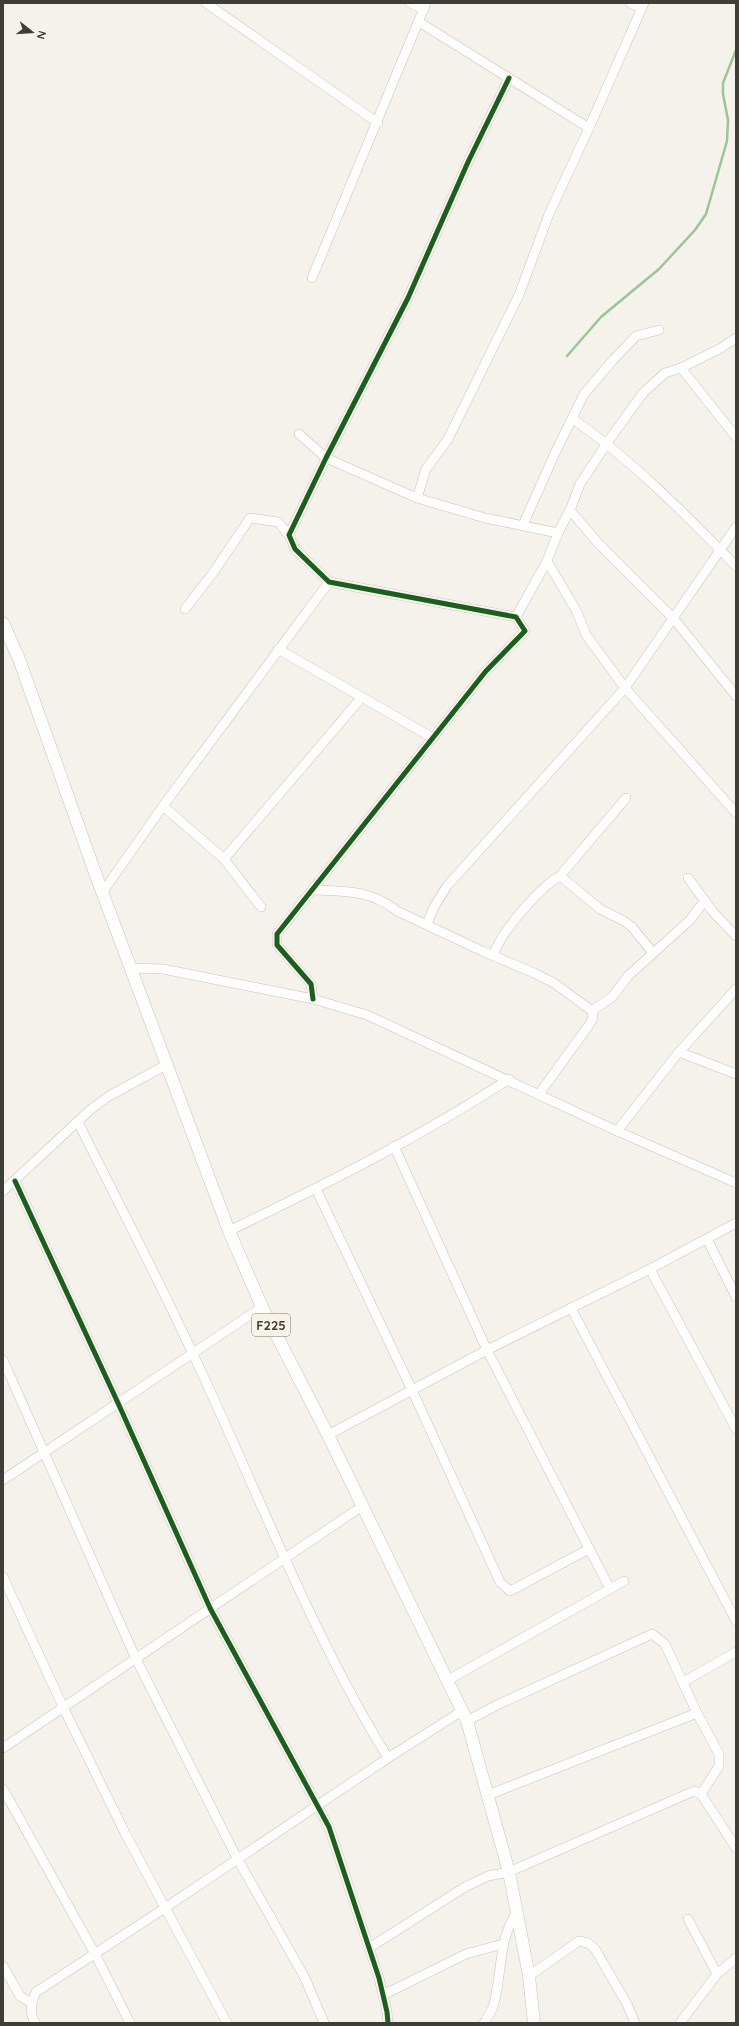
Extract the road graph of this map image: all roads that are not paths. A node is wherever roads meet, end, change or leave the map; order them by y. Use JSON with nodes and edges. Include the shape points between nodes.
{"nodes":[{"id":1,"x":206,"y":3,"type":"edge"},
{"id":2,"x":410,"y":3,"type":"edge"},
{"id":3,"x":630,"y":3,"type":"edge"},
{"id":4,"x":643,"y":5,"type":"edge"},
{"id":5,"x":425,"y":6,"type":"edge"},
{"id":6,"x":419,"y":22,"type":"junction"},
{"id":7,"x":508,"y":78,"type":"junction"},
{"id":8,"x":378,"y":123,"type":"junction"},
{"id":9,"x":589,"y":128,"type":"junction"},
{"id":10,"x":312,"y":278,"type":"dead end"},
{"id":11,"x":659,"y":330,"type":"dead end"},
{"id":12,"x":736,"y":338,"type":"edge"},
{"id":13,"x":681,"y":368,"type":"junction"},
{"id":14,"x":573,"y":420,"type":"junction"},
{"id":15,"x":299,"y":434,"type":"dead end"},
{"id":16,"x":736,"y":438,"type":"edge"},
{"id":17,"x":606,"y":443,"type":"junction"},
{"id":18,"x":326,"y":458,"type":"junction"},
{"id":19,"x":417,"y":498,"type":"junction"},
{"id":20,"x":570,"y":510,"type":"junction"},
{"id":21,"x":522,"y":525,"type":"junction"},
{"id":22,"x":736,"y":527,"type":"edge"},
{"id":23,"x":558,"y":533,"type":"junction"},
{"id":24,"x":289,"y":535,"type":"junction"},
{"id":25,"x":720,"y":549,"type":"junction"},
{"id":26,"x":547,"y":561,"type":"junction"},
{"id":27,"x":736,"y":566,"type":"edge"},
{"id":28,"x":330,"y":582,"type":"junction"},
{"id":29,"x":185,"y":609,"type":"dead end"},
{"id":30,"x":516,"y":617,"type":"junction"},
{"id":31,"x":674,"y":619,"type":"junction"},
{"id":32,"x":3,"y":623,"type":"edge"},
{"id":33,"x":278,"y":649,"type":"junction"},
{"id":34,"x":625,"y":688,"type":"junction"},
{"id":35,"x":736,"y":696,"type":"edge"},
{"id":36,"x":362,"y":697,"type":"junction"},
{"id":37,"x":433,"y":738,"type":"junction"},
{"id":38,"x":626,"y":798,"type":"dead end"},
{"id":39,"x":163,"y":806,"type":"junction"},
{"id":40,"x":736,"y":813,"type":"edge"},
{"id":41,"x":224,"y":859,"type":"junction"},
{"id":42,"x":560,"y":876,"type":"junction"},
{"id":43,"x":688,"y":878,"type":"dead end"},
{"id":44,"x":314,"y":890,"type":"junction"},
{"id":45,"x":102,"y":893,"type":"junction"},
{"id":46,"x":705,"y":900,"type":"junction"},
{"id":47,"x":261,"y":906,"type":"dead end"},
{"id":48,"x":428,"y":924,"type":"junction"},
{"id":49,"x":736,"y":936,"type":"edge"},
{"id":50,"x":653,"y":953,"type":"junction"},
{"id":51,"x":494,"y":956,"type":"junction"},
{"id":52,"x":130,"y":968,"type":"junction"},
{"id":53,"x":736,"y":989,"type":"edge"},
{"id":54,"x":314,"y":999,"type":"junction"},
{"id":55,"x":592,"y":1011,"type":"junction"},
{"id":56,"x":679,"y":1052,"type":"junction"},
{"id":57,"x":168,"y":1064,"type":"junction"},
{"id":58,"x":736,"y":1074,"type":"edge"},
{"id":59,"x":508,"y":1079,"type":"junction"},
{"id":60,"x":539,"y":1094,"type":"junction"},
{"id":61,"x":78,"y":1122,"type":"junction"},
{"id":62,"x":617,"y":1131,"type":"junction"},
{"id":63,"x":394,"y":1146,"type":"junction"},
{"id":64,"x":15,"y":1181,"type":"junction"},
{"id":65,"x":736,"y":1183,"type":"edge"},
{"id":66,"x":316,"y":1189,"type":"junction"},
{"id":67,"x":3,"y":1191,"type":"edge"},
{"id":68,"x":736,"y":1223,"type":"edge"},
{"id":69,"x":229,"y":1231,"type":"junction"},
{"id":70,"x":707,"y":1238,"type":"junction"},
{"id":71,"x":650,"y":1269,"type":"junction"},
{"id":72,"x":736,"y":1297,"type":"edge"},
{"id":73,"x":262,"y":1307,"type":"junction"},
{"id":74,"x":571,"y":1308,"type":"junction"},
{"id":75,"x":487,"y":1350,"type":"junction"},
{"id":76,"x":194,"y":1354,"type":"junction"},
{"id":77,"x":3,"y":1360,"type":"edge"},
{"id":78,"x":412,"y":1390,"type":"junction"},
{"id":79,"x":118,"y":1403,"type":"junction"},
{"id":80,"x":736,"y":1428,"type":"edge"},
{"id":81,"x":328,"y":1435,"type":"junction"},
{"id":82,"x":43,"y":1453,"type":"junction"},
{"id":83,"x":3,"y":1480,"type":"edge"},
{"id":84,"x":361,"y":1507,"type":"junction"},
{"id":85,"x":589,"y":1549,"type":"junction"},
{"id":86,"x":284,"y":1560,"type":"junction"},
{"id":87,"x":3,"y":1577,"type":"edge"},
{"id":88,"x":624,"y":1581,"type":"dead end"},
{"id":89,"x":610,"y":1589,"type":"junction"},
{"id":90,"x":210,"y":1608,"type":"junction"},
{"id":91,"x":736,"y":1621,"type":"edge"},
{"id":92,"x":736,"y":1652,"type":"edge"},
{"id":93,"x":136,"y":1659,"type":"junction"},
{"id":94,"x":448,"y":1680,"type":"junction"},
{"id":95,"x":683,"y":1682,"type":"junction"},
{"id":96,"x":64,"y":1709,"type":"junction"},
{"id":97,"x":697,"y":1713,"type":"junction"},
{"id":98,"x":465,"y":1716,"type":"junction"},
{"id":99,"x":3,"y":1748,"type":"edge"},
{"id":100,"x":388,"y":1758,"type":"junction"},
{"id":101,"x":3,"y":1789,"type":"edge"},
{"id":102,"x":701,"y":1794,"type":"junction"},
{"id":103,"x":488,"y":1795,"type":"junction"},
{"id":104,"x":317,"y":1806,"type":"junction"},
{"id":105,"x":736,"y":1848,"type":"edge"},
{"id":106,"x":237,"y":1858,"type":"junction"},
{"id":107,"x":509,"y":1872,"type":"junction"},
{"id":108,"x":165,"y":1908,"type":"junction"},
{"id":109,"x":517,"y":1912,"type":"junction"},
{"id":110,"x":688,"y":1919,"type":"dead end"},
{"id":111,"x":503,"y":1944,"type":"junction"},
{"id":112,"x":369,"y":1948,"type":"junction"},
{"id":113,"x":94,"y":1952,"type":"junction"},
{"id":114,"x":736,"y":1958,"type":"edge"},
{"id":115,"x":3,"y":1966,"type":"edge"},
{"id":116,"x":717,"y":1974,"type":"junction"},
{"id":117,"x":530,"y":1976,"type":"junction"},
{"id":118,"x":383,"y":1995,"type":"junction"},
{"id":119,"x":31,"y":2003,"type":"junction"},
{"id":120,"x":35,"y":2023,"type":"edge"},
{"id":121,"x":130,"y":2023,"type":"edge"},
{"id":122,"x":227,"y":2023,"type":"edge"},
{"id":123,"x":324,"y":2023,"type":"edge"},
{"id":124,"x":388,"y":2023,"type":"edge"},
{"id":125,"x":484,"y":2023,"type":"edge"},
{"id":126,"x":534,"y":2023,"type":"edge"},
{"id":127,"x":635,"y":2023,"type":"edge"},
{"id":128,"x":680,"y":2023,"type":"edge"}],
"edges":[{"from":1,"to":8,"type":"street"},
{"from":2,"to":5,"type":"street"},
{"from":3,"to":4,"type":"street"},
{"from":4,"to":9,"type":"street"},
{"from":5,"to":6,"type":"street"},
{"from":6,"to":7,"type":"street"},
{"from":6,"to":8,"type":"street"},
{"from":7,"to":9,"type":"street"},
{"from":7,"to":18,"type":"street","via":[[408,298]]},
{"from":8,"to":10,"type":"street"},
{"from":9,"to":19,"type":"street","via":[[548,214],[519,295],[448,439],[426,469]]},
{"from":11,"to":14,"type":"street","via":[[636,336],[613,360],[584,394]]},
{"from":12,"to":13,"type":"street"},
{"from":13,"to":16,"type":"street"},
{"from":13,"to":17,"type":"street","via":[[665,373],[643,393]]},
{"from":14,"to":17,"type":"street"},
{"from":14,"to":21,"type":"street","via":[[554,453]]},
{"from":15,"to":18,"type":"street"},
{"from":17,"to":20,"type":"street","via":[[580,484]]},
{"from":17,"to":25,"type":"street"},
{"from":18,"to":19,"type":"street"},
{"from":18,"to":24,"type":"street"},
{"from":19,"to":21,"type":"street","via":[[485,518]]},
{"from":20,"to":23,"type":"street"},
{"from":20,"to":31,"type":"street","via":[[598,543]]},
{"from":21,"to":23,"type":"street"},
{"from":22,"to":25,"type":"street"},
{"from":23,"to":26,"type":"street"},
{"from":24,"to":28,"type":"street","via":[[295,550]]},
{"from":24,"to":29,"type":"street","via":[[278,522],[250,518]]},
{"from":25,"to":27,"type":"street"},
{"from":25,"to":31,"type":"street"},
{"from":26,"to":30,"type":"street"},
{"from":26,"to":34,"type":"street","via":[[577,612],[586,635]]},
{"from":28,"to":30,"type":"street"},
{"from":28,"to":33,"type":"street"},
{"from":30,"to":37,"type":"street","via":[[526,631],[498,657]]},
{"from":31,"to":34,"type":"street"},
{"from":31,"to":35,"type":"street"},
{"from":32,"to":45,"type":"main road","number":"F225","via":[[19,659]]},
{"from":33,"to":36,"type":"street"},
{"from":33,"to":39,"type":"street"},
{"from":34,"to":40,"type":"street"},
{"from":34,"to":48,"type":"street","via":[[447,886],[434,907]]},
{"from":36,"to":37,"type":"street"},
{"from":36,"to":41,"type":"street"},
{"from":37,"to":44,"type":"street"},
{"from":38,"to":42,"type":"street"},
{"from":39,"to":41,"type":"street"},
{"from":39,"to":45,"type":"street"},
{"from":41,"to":47,"type":"street"},
{"from":42,"to":50,"type":"street","via":[[600,908],[632,927]]},
{"from":42,"to":51,"type":"street","via":[[549,882],[518,916],[497,945]]},
{"from":43,"to":46,"type":"street"},
{"from":44,"to":48,"type":"street","via":[[355,891],[386,902],[397,911]]},
{"from":44,"to":54,"type":"street","via":[[277,934],[277,944],[311,984]]},
{"from":45,"to":52,"type":"main road","number":"F225"},
{"from":46,"to":49,"type":"street"},
{"from":46,"to":50,"type":"street","via":[[690,920]]},
{"from":48,"to":51,"type":"street"},
{"from":50,"to":55,"type":"street","via":[[628,976],[613,996]]},
{"from":51,"to":55,"type":"street","via":[[554,983]]},
{"from":52,"to":54,"type":"street","via":[[163,969]]},
{"from":52,"to":57,"type":"main road","number":"F225"},
{"from":53,"to":56,"type":"street"},
{"from":54,"to":59,"type":"street","via":[[367,1015]]},
{"from":55,"to":60,"type":"street","via":[[593,1018],[589,1025]]},
{"from":56,"to":58,"type":"street"},
{"from":56,"to":62,"type":"street"},
{"from":57,"to":61,"type":"street","via":[[109,1096]]},
{"from":57,"to":69,"type":"main road","number":"F225"},
{"from":59,"to":60,"type":"street"},
{"from":59,"to":63,"type":"street"},
{"from":60,"to":62,"type":"street"},
{"from":61,"to":64,"type":"street"},
{"from":61,"to":76,"type":"street"},
{"from":62,"to":65,"type":"street"},
{"from":63,"to":66,"type":"street"},
{"from":63,"to":75,"type":"street"},
{"from":64,"to":67,"type":"street"},
{"from":64,"to":79,"type":"street"},
{"from":66,"to":69,"type":"street"},
{"from":66,"to":78,"type":"street"},
{"from":68,"to":70,"type":"street"},
{"from":69,"to":73,"type":"main road","number":"F225"},
{"from":70,"to":71,"type":"street"},
{"from":70,"to":72,"type":"street"},
{"from":71,"to":74,"type":"street"},
{"from":71,"to":80,"type":"street"},
{"from":73,"to":76,"type":"street"},
{"from":73,"to":81,"type":"main road","number":"F225"},
{"from":74,"to":75,"type":"street"},
{"from":74,"to":91,"type":"street"},
{"from":75,"to":78,"type":"street"},
{"from":75,"to":85,"type":"street"},
{"from":76,"to":79,"type":"street"},
{"from":76,"to":86,"type":"street"},
{"from":77,"to":82,"type":"street"},
{"from":78,"to":81,"type":"street"},
{"from":78,"to":85,"type":"street","via":[[500,1582],[510,1592]]},
{"from":79,"to":82,"type":"street"},
{"from":79,"to":90,"type":"street"},
{"from":81,"to":84,"type":"main road","number":"F225"},
{"from":82,"to":83,"type":"street"},
{"from":82,"to":93,"type":"street"},
{"from":84,"to":86,"type":"street"},
{"from":84,"to":94,"type":"main road","number":"F225"},
{"from":85,"to":89,"type":"street"},
{"from":86,"to":90,"type":"street"},
{"from":86,"to":100,"type":"street","via":[[362,1716]]},
{"from":87,"to":96,"type":"street"},
{"from":88,"to":89,"type":"street"},
{"from":89,"to":94,"type":"street"},
{"from":90,"to":93,"type":"street"},
{"from":90,"to":104,"type":"street"},
{"from":92,"to":95,"type":"street"},
{"from":93,"to":96,"type":"street"},
{"from":93,"to":106,"type":"street"},
{"from":94,"to":98,"type":"main road","number":"F225"},
{"from":95,"to":97,"type":"street"},
{"from":95,"to":98,"type":"street","via":[[665,1644],[652,1634],[504,1702]]},
{"from":96,"to":99,"type":"street"},
{"from":96,"to":108,"type":"street"},
{"from":97,"to":102,"type":"street","via":[[719,1754],[719,1766]]},
{"from":97,"to":103,"type":"street"},
{"from":98,"to":100,"type":"street"},
{"from":98,"to":103,"type":"main road","number":"F225"},
{"from":100,"to":104,"type":"street"},
{"from":101,"to":113,"type":"street"},
{"from":102,"to":105,"type":"street"},
{"from":102,"to":107,"type":"street","via":[[694,1791]]},
{"from":103,"to":107,"type":"main road","number":"F225"},
{"from":104,"to":106,"type":"street"},
{"from":104,"to":112,"type":"street","via":[[329,1827]]},
{"from":106,"to":108,"type":"street"},
{"from":106,"to":123,"type":"street","via":[[305,1978]]},
{"from":107,"to":109,"type":"main road","number":"F225"},
{"from":107,"to":112,"type":"street","via":[[488,1876],[465,1887]]},
{"from":108,"to":113,"type":"street"},
{"from":108,"to":122,"type":"street"},
{"from":109,"to":111,"type":"street","via":[[508,1925]]},
{"from":109,"to":117,"type":"main road","number":"F225"},
{"from":110,"to":116,"type":"street"},
{"from":111,"to":118,"type":"street","via":[[466,1954]]},
{"from":111,"to":125,"type":"street","via":[[492,2008]]},
{"from":112,"to":118,"type":"street"},
{"from":113,"to":119,"type":"street","via":[[36,1992]]},
{"from":113,"to":121,"type":"street"},
{"from":114,"to":116,"type":"street"},
{"from":115,"to":119,"type":"street","via":[[20,1996]]},
{"from":116,"to":128,"type":"street"},
{"from":117,"to":126,"type":"main road","number":"F225"},
{"from":117,"to":127,"type":"street","via":[[579,1941],[588,1943],[595,1949]]},
{"from":118,"to":124,"type":"street"},
{"from":119,"to":120,"type":"street"}]}
